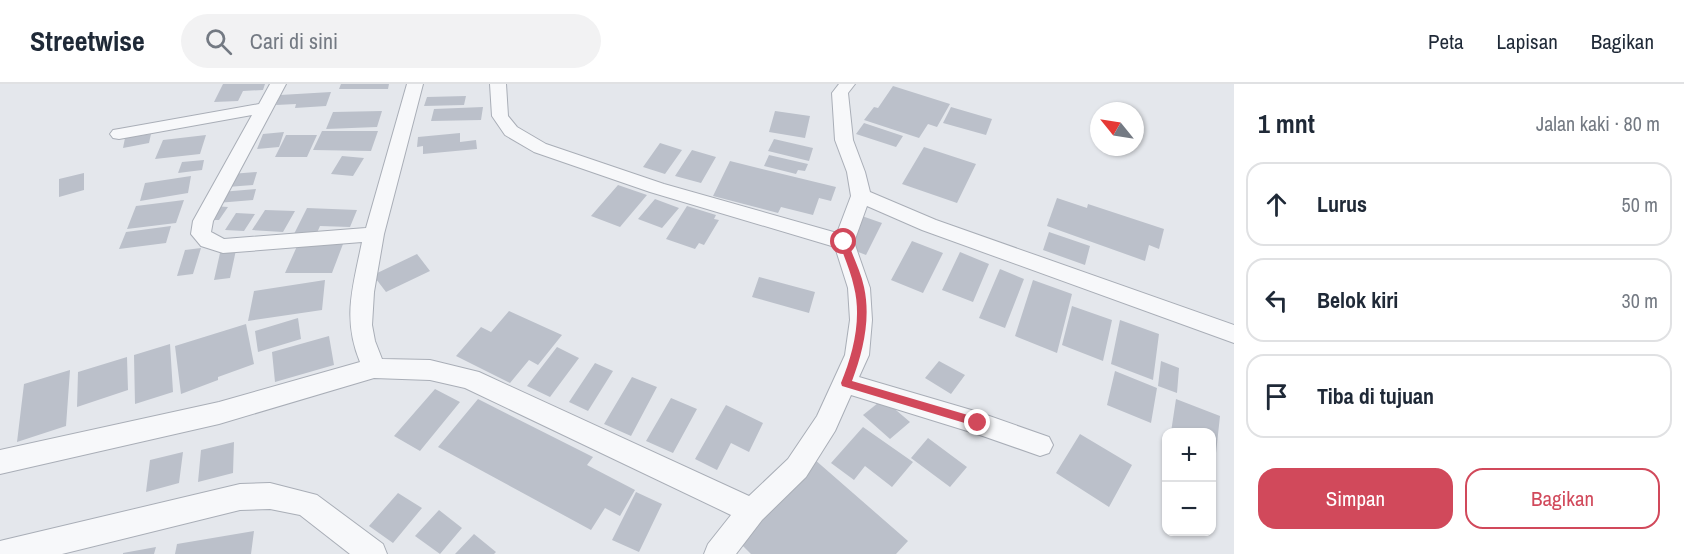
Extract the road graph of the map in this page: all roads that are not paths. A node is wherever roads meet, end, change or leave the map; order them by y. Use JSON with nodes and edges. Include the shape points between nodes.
{"nodes":[{"id":1,"x":278,"y":84,"type":"edge"},
{"id":2,"x":415,"y":84,"type":"edge"},
{"id":3,"x":498,"y":84,"type":"edge"},
{"id":4,"x":836,"y":87,"type":"edge"},
{"id":5,"x":265,"y":108,"type":"junction"},
{"id":6,"x":119,"y":134,"type":"dead end"},
{"id":7,"x":861,"y":196,"type":"junction"},
{"id":8,"x":374,"y":234,"type":"junction"},
{"id":9,"x":844,"y":242,"type":"junction"},
{"id":10,"x":1234,"y":334,"type":"edge"},
{"id":11,"x":374,"y":368,"type":"junction"},
{"id":12,"x":846,"y":383,"type":"junction"},
{"id":13,"x":1040,"y":446,"type":"dead end"},
{"id":14,"x":0,"y":462,"type":"edge"},
{"id":15,"x":752,"y":512,"type":"junction"},
{"id":16,"x":4,"y":554,"type":"edge"},
{"id":17,"x":373,"y":554,"type":"edge"},
{"id":18,"x":718,"y":554,"type":"edge"}],
"edges":[{"from":1,"to":5,"type":"street"},
{"from":2,"to":8,"type":"street"},
{"from":3,"to":9,"type":"street","via":[[501,116],[511,131],[540,148],[657,188]]},
{"from":4,"to":7,"type":"street","via":[[844,140]]},
{"from":5,"to":6,"type":"street"},
{"from":5,"to":8,"type":"street","via":[[203,221],[201,234],[223,246]]},
{"from":7,"to":9,"type":"street"},
{"from":7,"to":10,"type":"street","via":[[929,225]]},
{"from":8,"to":11,"type":"street","via":[[361,325]]},
{"from":9,"to":12,"type":"street","via":[[860,288],[861,320],[857,355]]},
{"from":11,"to":14,"type":"street","via":[[219,413]]},
{"from":11,"to":15,"type":"street","via":[[430,370],[470,379]]},
{"from":12,"to":13,"type":"street"},
{"from":12,"to":15,"type":"street","via":[[797,468]]},
{"from":15,"to":18,"type":"street"},
{"from":16,"to":17,"type":"street","via":[[240,497],[270,496],[307,504]]}]}
